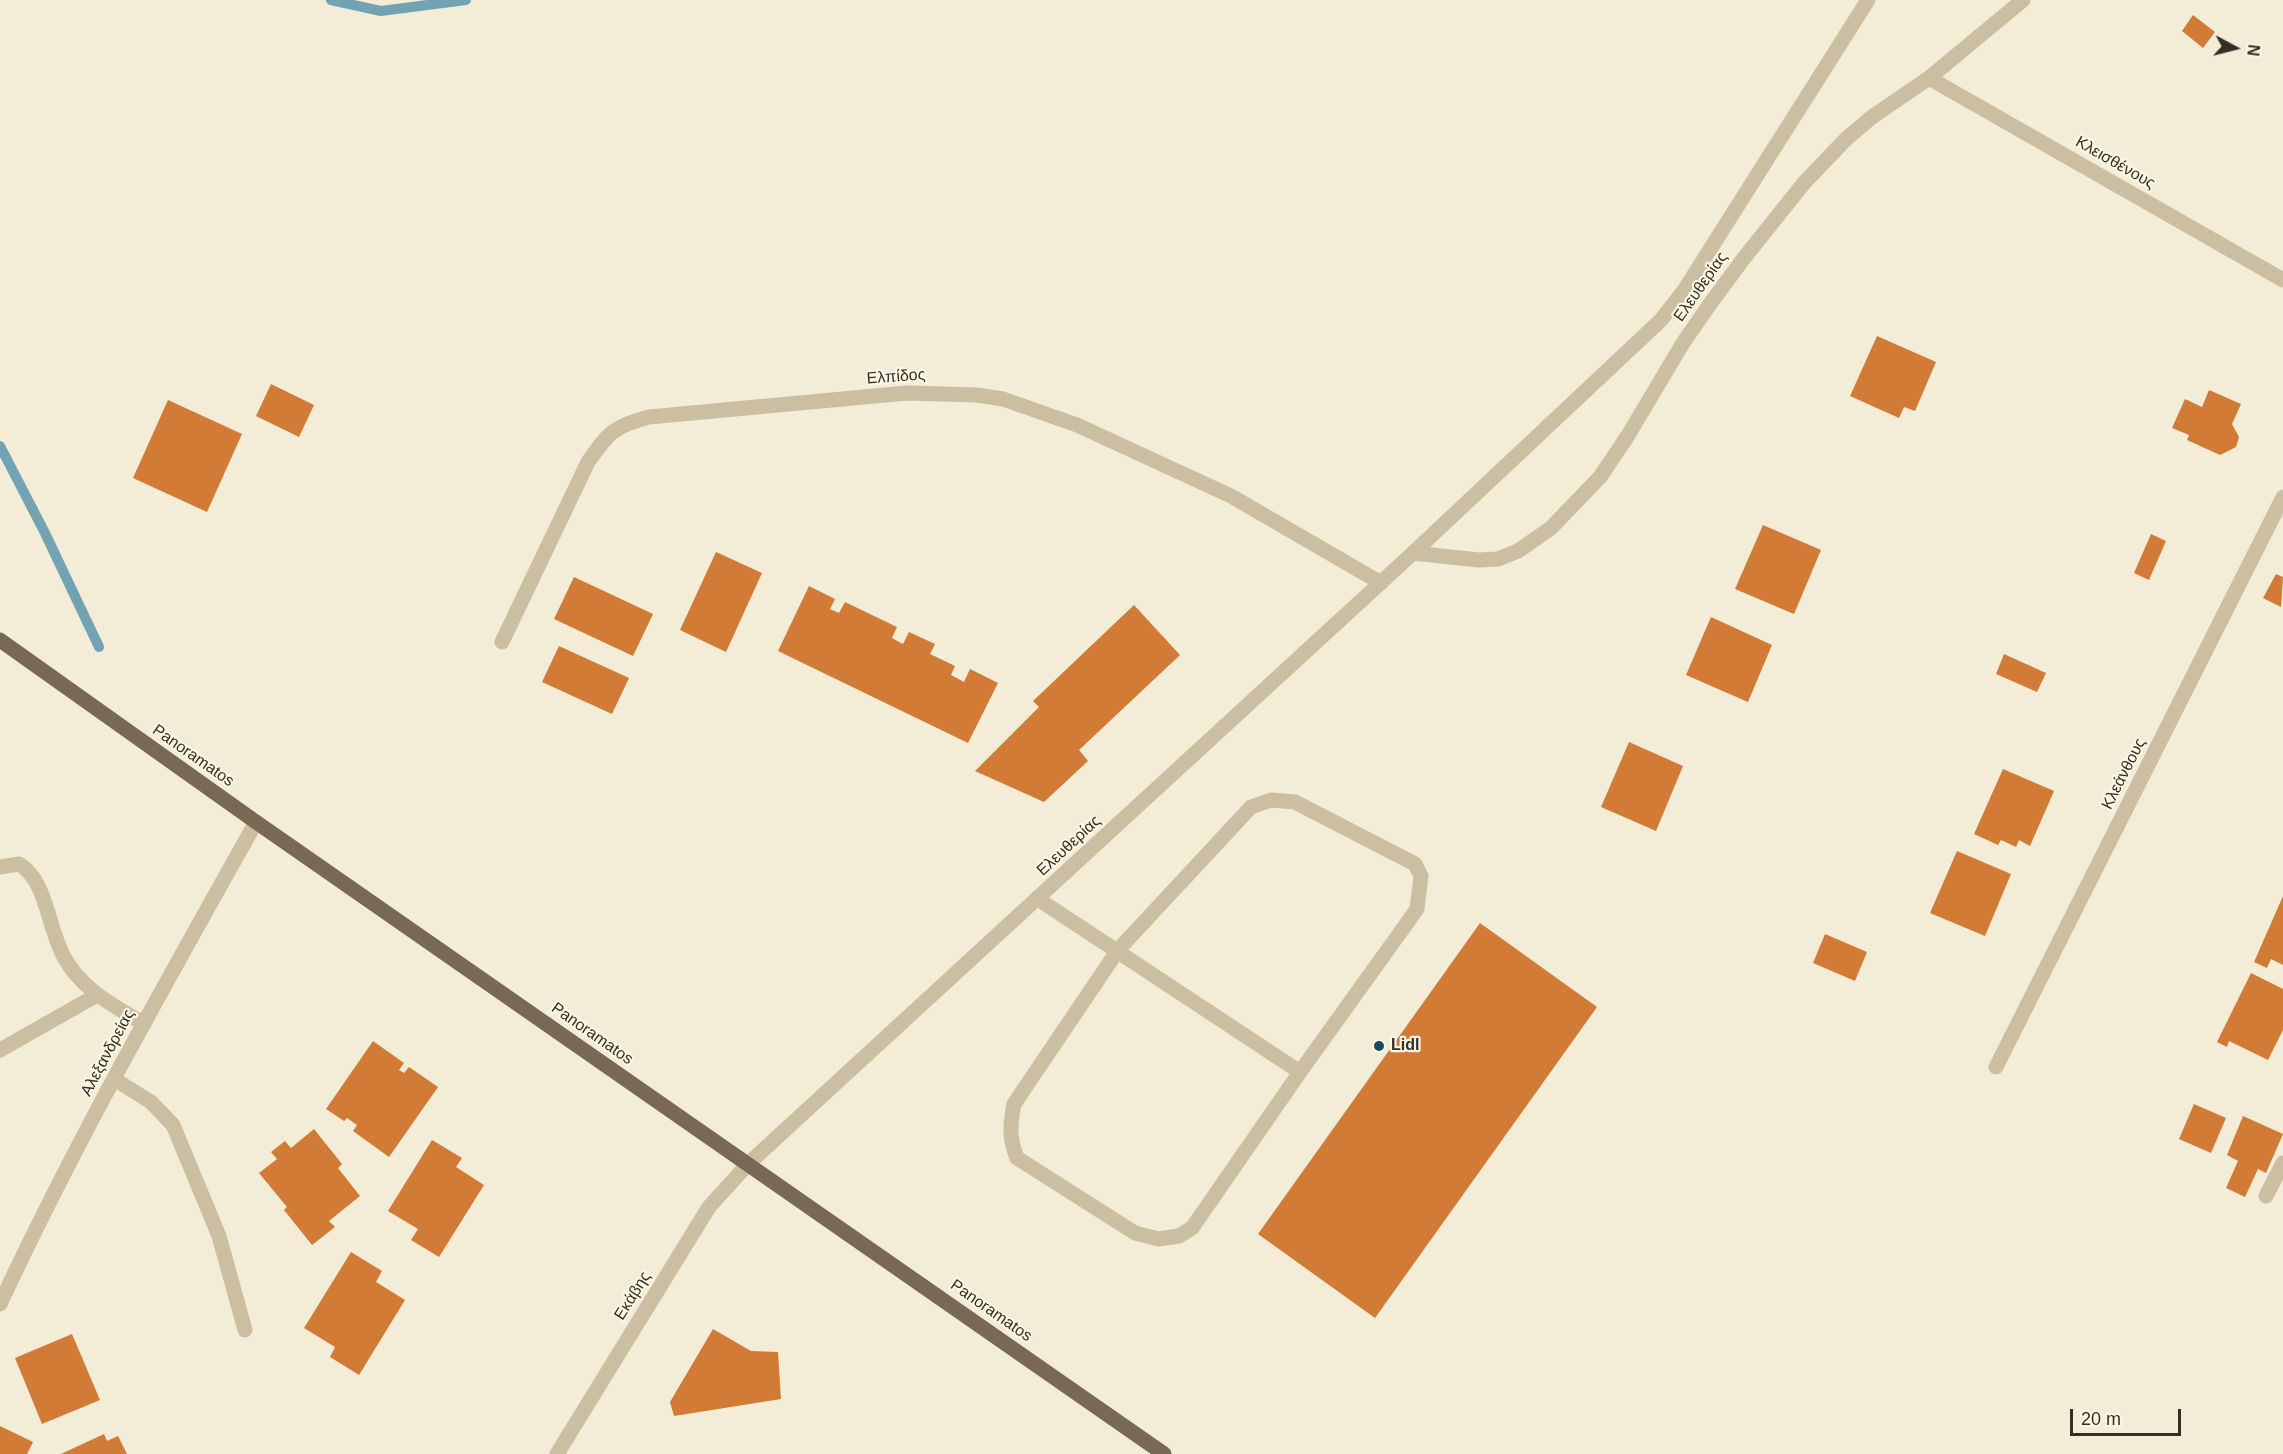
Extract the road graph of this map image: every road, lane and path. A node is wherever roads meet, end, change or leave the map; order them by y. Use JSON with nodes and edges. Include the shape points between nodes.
{"nodes":[{"id":1,"x":1868,"y":0,"type":"edge"},
{"id":2,"x":2023,"y":0,"type":"edge"},
{"id":3,"x":1929,"y":78,"type":"junction"},
{"id":4,"x":2283,"y":280,"type":"edge"},
{"id":5,"x":2283,"y":497,"type":"edge"},
{"id":6,"x":1413,"y":554,"type":"junction"},
{"id":7,"x":1381,"y":583,"type":"junction"},
{"id":8,"x":0,"y":640,"type":"edge"},
{"id":9,"x":502,"y":642,"type":"dead end"},
{"id":10,"x":256,"y":822,"type":"junction"},
{"id":11,"x":0,"y":867,"type":"edge"},
{"id":12,"x":1038,"y":899,"type":"junction"},
{"id":13,"x":1118,"y":950,"type":"junction"},
{"id":14,"x":97,"y":995,"type":"junction"},
{"id":15,"x":144,"y":1024,"type":"junction"},
{"id":16,"x":0,"y":1050,"type":"edge"},
{"id":17,"x":1996,"y":1067,"type":"dead end"},
{"id":18,"x":1300,"y":1072,"type":"junction"},
{"id":19,"x":114,"y":1079,"type":"junction"},
{"id":20,"x":2283,"y":1163,"type":"edge"},
{"id":21,"x":748,"y":1164,"type":"junction"},
{"id":22,"x":2266,"y":1196,"type":"dead end"},
{"id":23,"x":0,"y":1304,"type":"edge"},
{"id":24,"x":245,"y":1330,"type":"dead end"},
{"id":25,"x":557,"y":1454,"type":"edge"},
{"id":26,"x":1164,"y":1454,"type":"edge"}],
"edges":[{"from":1,"to":6,"type":"street","name":"Ελευθερίας","via":[[1661,320]]},
{"from":2,"to":3,"type":"street","name":"Ελευθερίας"},
{"from":3,"to":4,"type":"street","name":"Κλεισθένους"},
{"from":3,"to":6,"type":"street","name":"Ελευθερίας","via":[[1872,117],[1804,183],[1710,304],[1600,477],[1551,528],[1518,551],[1498,559]]},
{"from":5,"to":17,"type":"street","name":"Κλεάνθους"},
{"from":6,"to":7,"type":"street","name":"Ελευθερίας"},
{"from":7,"to":9,"type":"street","name":"Ελπίδος","via":[[1231,496],[1077,424],[994,398],[907,393],[661,416],[614,429],[588,462]]},
{"from":7,"to":12,"type":"street","name":"Ελευθερίας"},
{"from":8,"to":10,"type":"main road","name":"Panoramatos"},
{"from":10,"to":15,"type":"street","name":"Αλεξανδρείας"},
{"from":10,"to":21,"type":"main road","name":"Panoramatos"},
{"from":11,"to":14,"type":"street","via":[[19,864],[34,876],[63,955],[81,981]]},
{"from":12,"to":13,"type":"street"},
{"from":12,"to":21,"type":"street","name":"Ελευθερίας"},
{"from":13,"to":18,"type":"street"},
{"from":13,"to":18,"type":"street","via":[[1251,807],[1271,800],[1295,802],[1415,864],[1421,876],[1417,909]]},
{"from":13,"to":18,"type":"street","via":[[1014,1104],[1010,1125],[1017,1158],[1135,1233],[1158,1239],[1179,1236],[1192,1228]]},
{"from":14,"to":15,"type":"street"},
{"from":14,"to":16,"type":"street"},
{"from":15,"to":19,"type":"street","name":"Αλεξανδρείας"},
{"from":19,"to":23,"type":"street","name":"Αλεξανδρείας","via":[[35,1228]]},
{"from":19,"to":24,"type":"street","via":[[151,1102],[173,1125],[219,1236]]},
{"from":20,"to":22,"type":"street"},
{"from":21,"to":25,"type":"street","name":"Εκάβης","via":[[709,1207]]},
{"from":21,"to":26,"type":"main road","name":"Panoramatos"}]}
